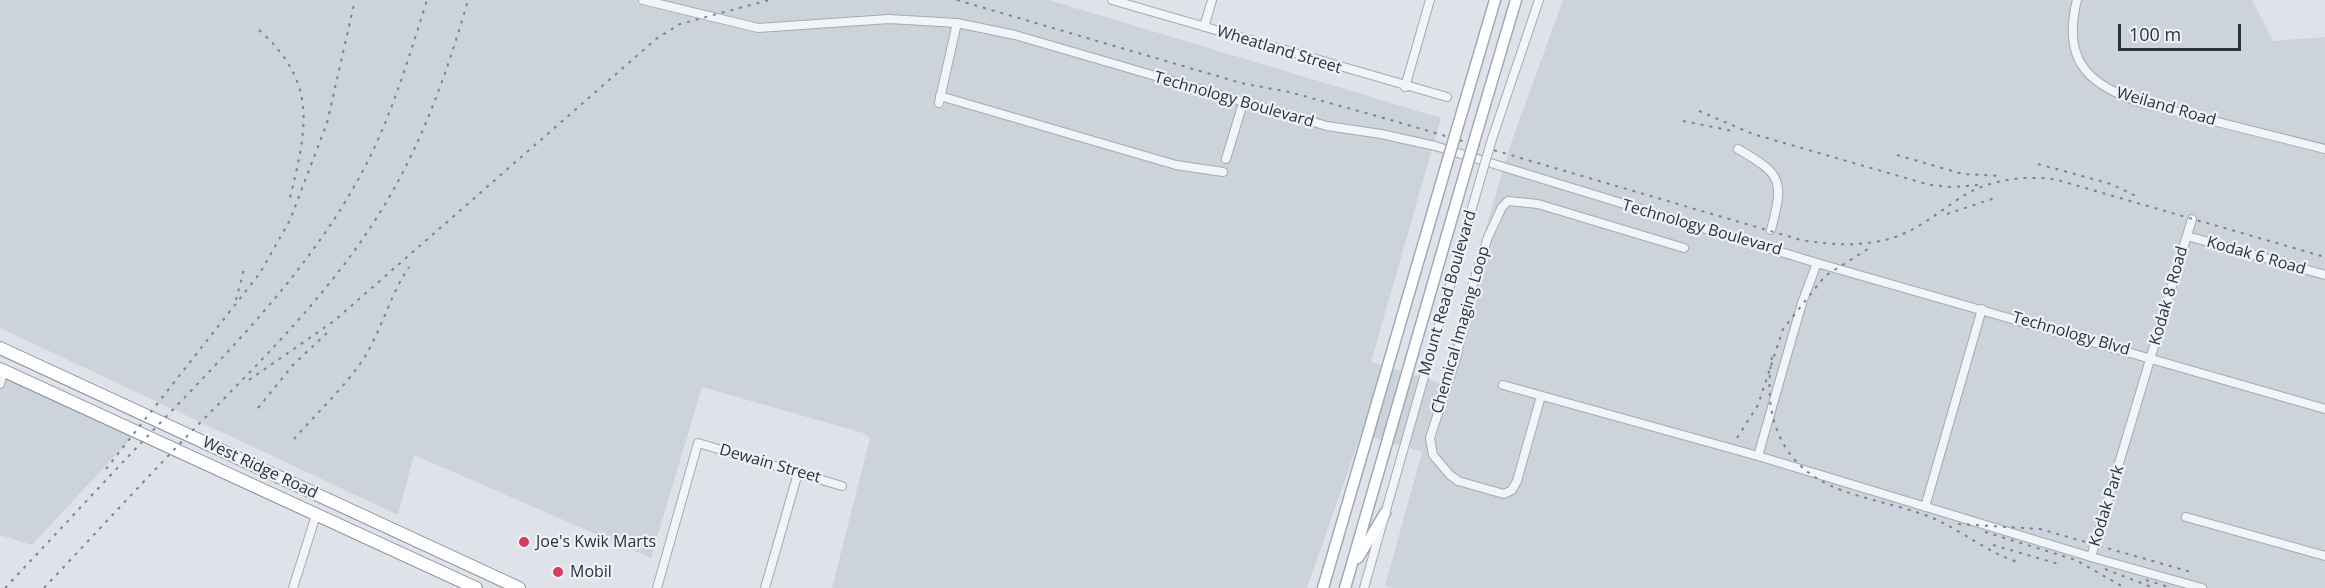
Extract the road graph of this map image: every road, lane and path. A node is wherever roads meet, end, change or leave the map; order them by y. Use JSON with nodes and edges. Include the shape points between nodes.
{"nodes":[{"id":1,"x":643,"y":0,"type":"edge"},
{"id":2,"x":1112,"y":0,"type":"edge"},
{"id":3,"x":1212,"y":0,"type":"edge"},
{"id":4,"x":1430,"y":0,"type":"edge"},
{"id":5,"x":1495,"y":0,"type":"edge"},
{"id":6,"x":1516,"y":0,"type":"edge"},
{"id":7,"x":1539,"y":0,"type":"edge"},
{"id":8,"x":2077,"y":0,"type":"edge"},
{"id":9,"x":957,"y":23,"type":"junction"},
{"id":10,"x":1204,"y":27,"type":"junction"},
{"id":11,"x":1405,"y":87,"type":"junction"},
{"id":12,"x":1447,"y":98,"type":"dead end"},
{"id":13,"x":1243,"y":103,"type":"junction"},
{"id":14,"x":1738,"y":149,"type":"dead end"},
{"id":15,"x":2325,"y":149,"type":"edge"},
{"id":16,"x":1226,"y":159,"type":"dead end"},
{"id":17,"x":1222,"y":172,"type":"dead end"},
{"id":18,"x":2192,"y":219,"type":"dead end"},
{"id":19,"x":1771,"y":230,"type":"dead end"},
{"id":20,"x":2187,"y":236,"type":"junction"},
{"id":21,"x":1684,"y":248,"type":"dead end"},
{"id":22,"x":1817,"y":263,"type":"junction"},
{"id":23,"x":2325,"y":275,"type":"edge"},
{"id":24,"x":1982,"y":309,"type":"junction"},
{"id":25,"x":0,"y":348,"type":"edge"},
{"id":26,"x":2151,"y":357,"type":"junction"},
{"id":27,"x":2,"y":370,"type":"edge"},
{"id":28,"x":0,"y":384,"type":"edge"},
{"id":29,"x":1503,"y":384,"type":"dead end"},
{"id":30,"x":1541,"y":396,"type":"junction"},
{"id":31,"x":2325,"y":409,"type":"edge"},
{"id":32,"x":1758,"y":456,"type":"junction"},
{"id":33,"x":798,"y":473,"type":"junction"},
{"id":34,"x":842,"y":486,"type":"dead end"},
{"id":35,"x":1925,"y":507,"type":"junction"},
{"id":36,"x":1386,"y":513,"type":"junction"},
{"id":37,"x":316,"y":515,"type":"junction"},
{"id":38,"x":2186,"y":517,"type":"dead end"},
{"id":39,"x":2325,"y":556,"type":"edge"},
{"id":40,"x":2091,"y":557,"type":"junction"},
{"id":41,"x":1346,"y":587,"type":"edge"},
{"id":42,"x":293,"y":588,"type":"edge"},
{"id":43,"x":476,"y":588,"type":"edge"},
{"id":44,"x":519,"y":588,"type":"edge"},
{"id":45,"x":657,"y":588,"type":"edge"},
{"id":46,"x":765,"y":588,"type":"edge"},
{"id":47,"x":1323,"y":588,"type":"edge"},
{"id":48,"x":1364,"y":588,"type":"edge"},
{"id":49,"x":2202,"y":588,"type":"edge"}],
"edges":[{"from":1,"to":9,"type":"street","name":"Technology Boulevard","via":[[758,28],[889,19]]},
{"from":2,"to":10,"type":"street","name":"Wheatland Street"},
{"from":3,"to":10,"type":"street"},
{"from":4,"to":11,"type":"street"},
{"from":5,"to":47,"type":"main road","bridge":true},
{"from":6,"to":41,"type":"main road","name":"Mount Read Boulevard","bridge":true},
{"from":7,"to":36,"type":"street","name":"Mount Read Boulevard","bridge":true,"via":[[1492,139]]},
{"from":8,"to":15,"type":"street","name":"Weiland Road","via":[[2074,43],[2083,66],[2101,87],[2146,104]]},
{"from":9,"to":13,"type":"street","name":"Technology Boulevard","via":[[1015,35]]},
{"from":9,"to":17,"type":"street","via":[[939,100],[1176,165]]},
{"from":10,"to":11,"type":"street","name":"Wheatland Street"},
{"from":11,"to":12,"type":"street","name":"Wheatland Street"},
{"from":13,"to":16,"type":"street"},
{"from":13,"to":22,"type":"street","name":"Technology Boulevard","via":[[1327,126],[1435,146]]},
{"from":14,"to":19,"type":"street","via":[[1766,165],[1777,178],[1780,197]]},
{"from":18,"to":20,"type":"street","name":"Kodak 8 Road"},
{"from":20,"to":23,"type":"street","name":"Kodak 6 Road"},
{"from":20,"to":26,"type":"street","name":"Kodak 8 Road"},
{"from":21,"to":30,"type":"street","name":"Chemical Imaging Loop","via":[[1538,204],[1508,201],[1502,207],[1471,290],[1430,438],[1433,455],[1458,480],[1504,494],[1512,490]]},
{"from":22,"to":24,"type":"street","name":"Technology Blvd"},
{"from":22,"to":32,"type":"street"},
{"from":24,"to":26,"type":"street","name":"Technology Blvd"},
{"from":24,"to":35,"type":"street"},
{"from":25,"to":44,"type":"highway","name":"West Ridge Road"},
{"from":26,"to":31,"type":"street","name":"Technology Blvd"},
{"from":26,"to":40,"type":"street","name":"Kodak Park"},
{"from":27,"to":28,"type":"street"},
{"from":27,"to":37,"type":"highway","name":"West Ridge Road"},
{"from":29,"to":30,"type":"street"},
{"from":30,"to":32,"type":"street"},
{"from":32,"to":35,"type":"street","name":"Kodak Park"},
{"from":33,"to":34,"type":"street","name":"Dewain Street"},
{"from":33,"to":45,"type":"street","name":"Dewain Street","via":[[698,443]]},
{"from":33,"to":46,"type":"street"},
{"from":35,"to":40,"type":"street","name":"Kodak Park"},
{"from":36,"to":41,"type":"main road"},
{"from":36,"to":48,"type":"street","name":"Mount Read Boulevard"},
{"from":37,"to":42,"type":"street"},
{"from":37,"to":43,"type":"highway","name":"West Ridge Road"},
{"from":38,"to":39,"type":"street"},
{"from":40,"to":49,"type":"street"}]}
